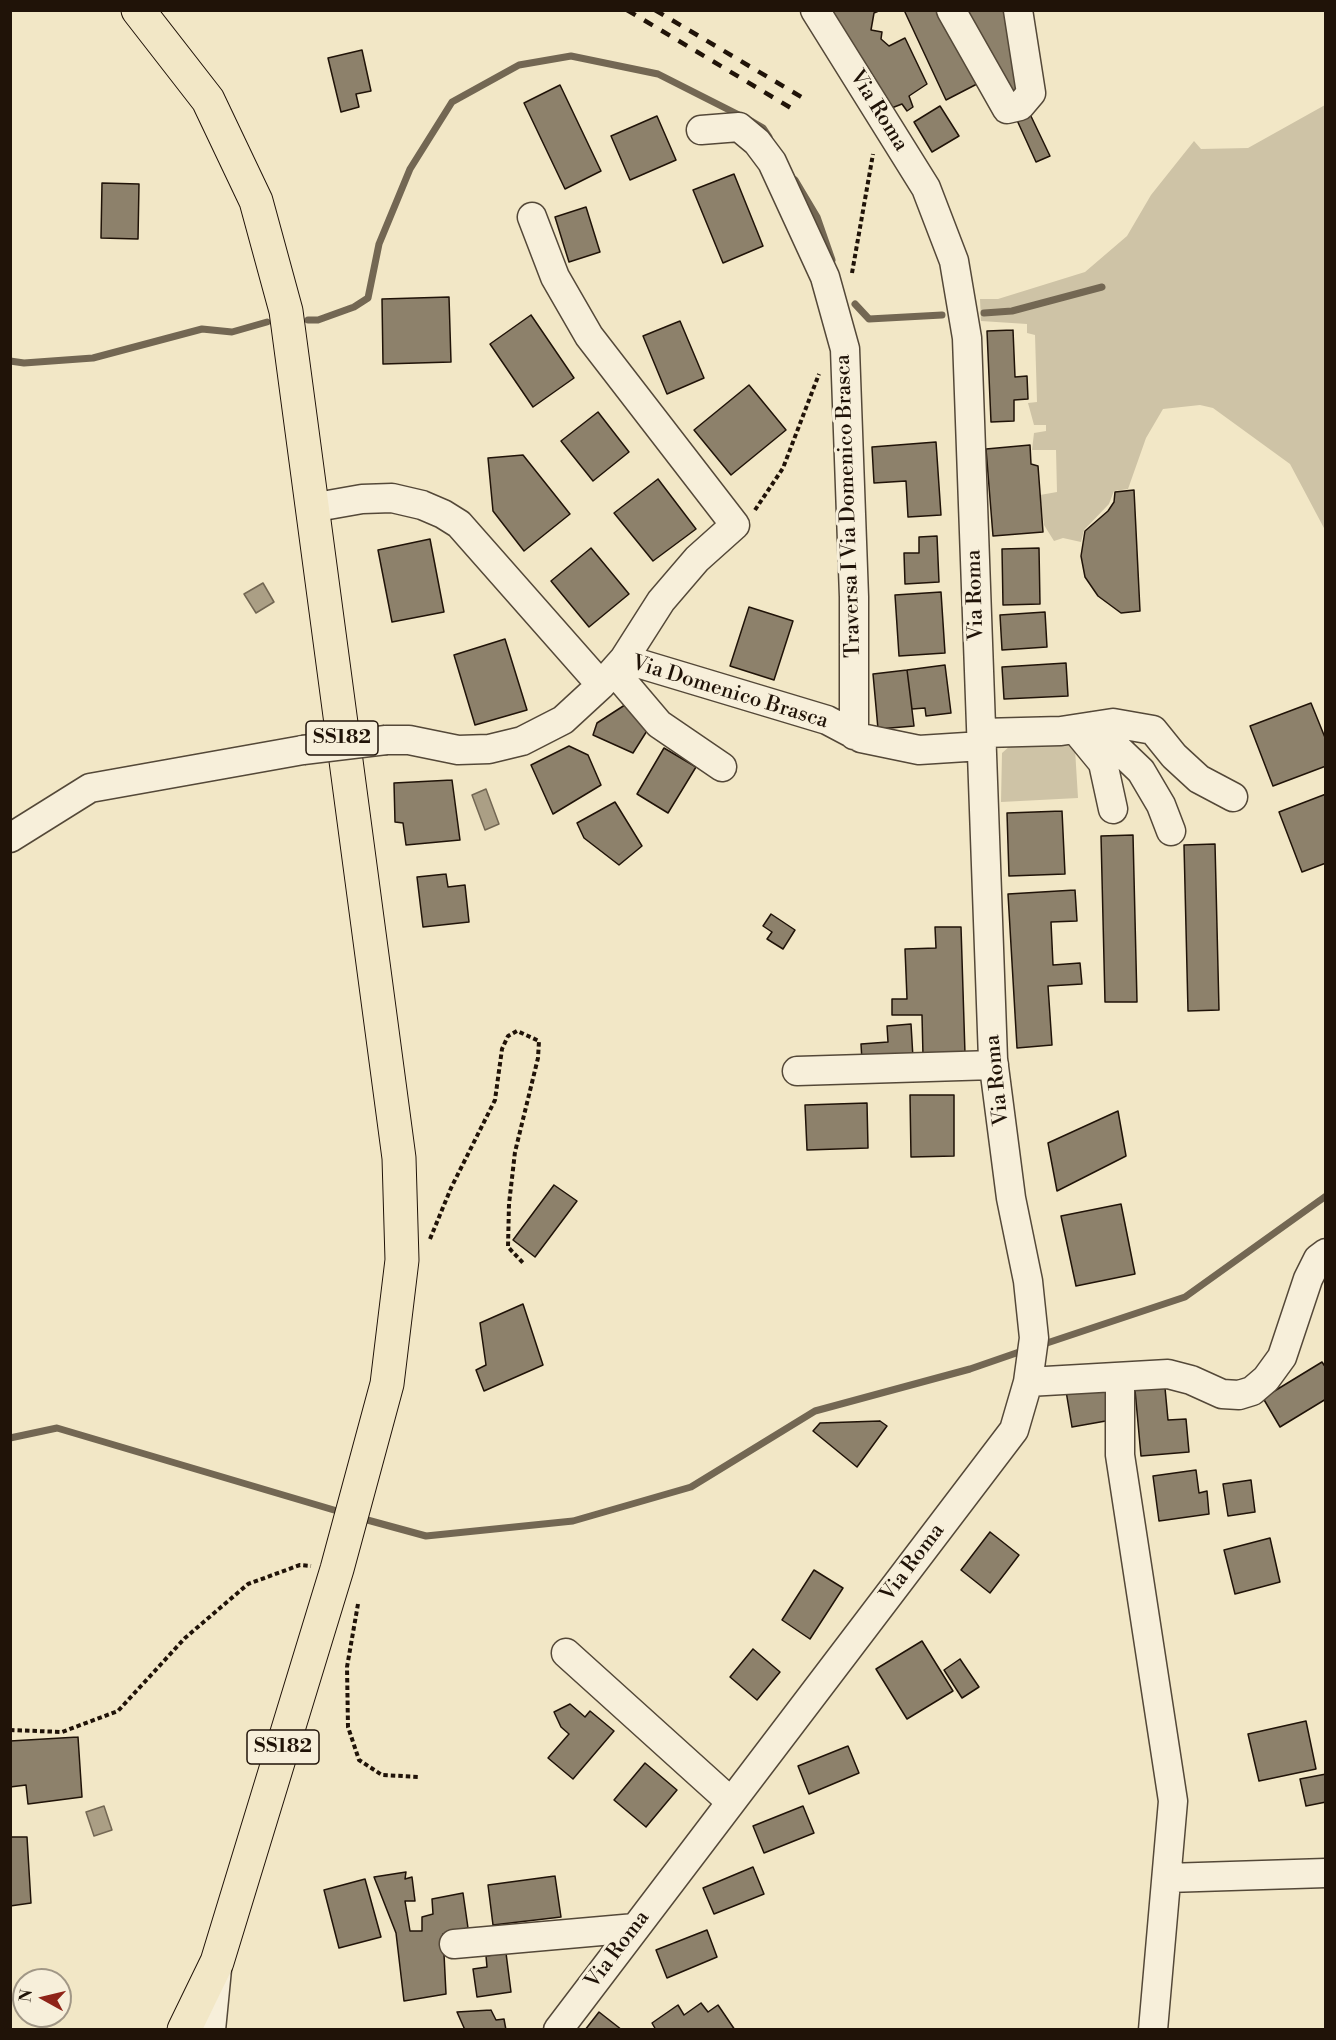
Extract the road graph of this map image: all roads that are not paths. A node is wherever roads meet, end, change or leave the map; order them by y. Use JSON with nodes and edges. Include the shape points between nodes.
{"nodes":[{"id":1,"x":138,"y":10,"type":"edge"},
{"id":2,"x":815,"y":10,"type":"edge"},
{"id":3,"x":951,"y":10,"type":"edge"},
{"id":4,"x":1018,"y":10,"type":"edge"},
{"id":5,"x":701,"y":130,"type":"dead end"},
{"id":6,"x":532,"y":217,"type":"dead end"},
{"id":7,"x":312,"y":508,"type":"junction"},
{"id":8,"x":613,"y":672,"type":"junction"},
{"id":9,"x":1084,"y":727,"type":"junction"},
{"id":10,"x":854,"y":735,"type":"junction"},
{"id":11,"x":982,"y":740,"type":"junction"},
{"id":12,"x":722,"y":767,"type":"dead end"},
{"id":13,"x":1233,"y":797,"type":"dead end"},
{"id":14,"x":1113,"y":810,"type":"dead end"},
{"id":15,"x":1171,"y":831,"type":"dead end"},
{"id":16,"x":10,"y":838,"type":"edge"},
{"id":17,"x":994,"y":1065,"type":"junction"},
{"id":18,"x":797,"y":1071,"type":"dead end"},
{"id":19,"x":1326,"y":1253,"type":"edge"},
{"id":20,"x":1031,"y":1362,"type":"junction"},
{"id":21,"x":1120,"y":1377,"type":"junction"},
{"id":22,"x":566,"y":1653,"type":"dead end"},
{"id":23,"x":731,"y":1802,"type":"junction"},
{"id":24,"x":1326,"y":1873,"type":"edge"},
{"id":25,"x":1167,"y":1878,"type":"junction"},
{"id":26,"x":635,"y":1928,"type":"junction"},
{"id":27,"x":454,"y":1944,"type":"dead end"},
{"id":28,"x":217,"y":1962,"type":"junction"},
{"id":29,"x":184,"y":2030,"type":"edge"},
{"id":30,"x":211,"y":2030,"type":"edge"},
{"id":31,"x":558,"y":2030,"type":"edge"},
{"id":32,"x":1154,"y":2030,"type":"edge"}],
"edges":[{"from":1,"to":7,"type":"main road","number":"SS182","via":[[208,100],[256,201],[286,311]]},
{"from":2,"to":11,"type":"street","name":"Via Roma","via":[[926,188],[954,261],[967,338]]},
{"from":3,"to":4,"type":"street","via":[[1007,109],[1020,106],[1031,93]]},
{"from":5,"to":10,"type":"street","name":"Traversa I Via Domenico Brasca","via":[[739,127],[758,142],[772,162],[825,277],[844,349],[854,597]]},
{"from":6,"to":8,"type":"street","via":[[555,277],[589,336],[735,525],[697,559],[661,601]]},
{"from":7,"to":8,"type":"street","name":"Via Domenico Brasca","via":[[392,498],[443,514],[459,524]]},
{"from":7,"to":28,"type":"main road","number":"SS182","via":[[399,1158],[402,1260],[387,1384],[337,1569]]},
{"from":8,"to":10,"type":"street","name":"Via Domenico Brasca","via":[[827,720]]},
{"from":8,"to":12,"type":"street","via":[[659,724]]},
{"from":8,"to":16,"type":"street","bridge":true,"via":[[563,720],[522,741],[489,749],[458,750],[409,740],[386,740],[303,750],[90,788]]},
{"from":9,"to":11,"type":"street","name":"Via Domenico Brasca"},
{"from":9,"to":13,"type":"street","name":"Via Domenico Brasca","via":[[1113,723],[1153,730],[1199,779]]},
{"from":9,"to":14,"type":"street","via":[[1103,763]]},
{"from":9,"to":15,"type":"street","via":[[1141,771]]},
{"from":10,"to":11,"type":"street","name":"Via Domenico Brasca","via":[[919,750]]},
{"from":11,"to":17,"type":"street","name":"Via Roma"},
{"from":17,"to":18,"type":"street"},
{"from":17,"to":20,"type":"street","name":"Via Roma","via":[[1011,1198],[1028,1281]]},
{"from":19,"to":21,"type":"street","via":[[1318,1259],[1308,1279],[1282,1358],[1252,1391],[1222,1394],[1168,1374]]},
{"from":20,"to":21,"type":"street"},
{"from":20,"to":23,"type":"street","name":"Via Roma","via":[[1014,1430]]},
{"from":21,"to":25,"type":"street","via":[[1120,1455],[1173,1802]]},
{"from":22,"to":23,"type":"street"},
{"from":23,"to":26,"type":"street","name":"Via Roma"},
{"from":24,"to":25,"type":"street"},
{"from":25,"to":32,"type":"street"},
{"from":26,"to":27,"type":"street"},
{"from":26,"to":31,"type":"street","name":"Via Roma"},
{"from":28,"to":29,"type":"main road","number":"SS182"},
{"from":28,"to":30,"type":"street"}]}
